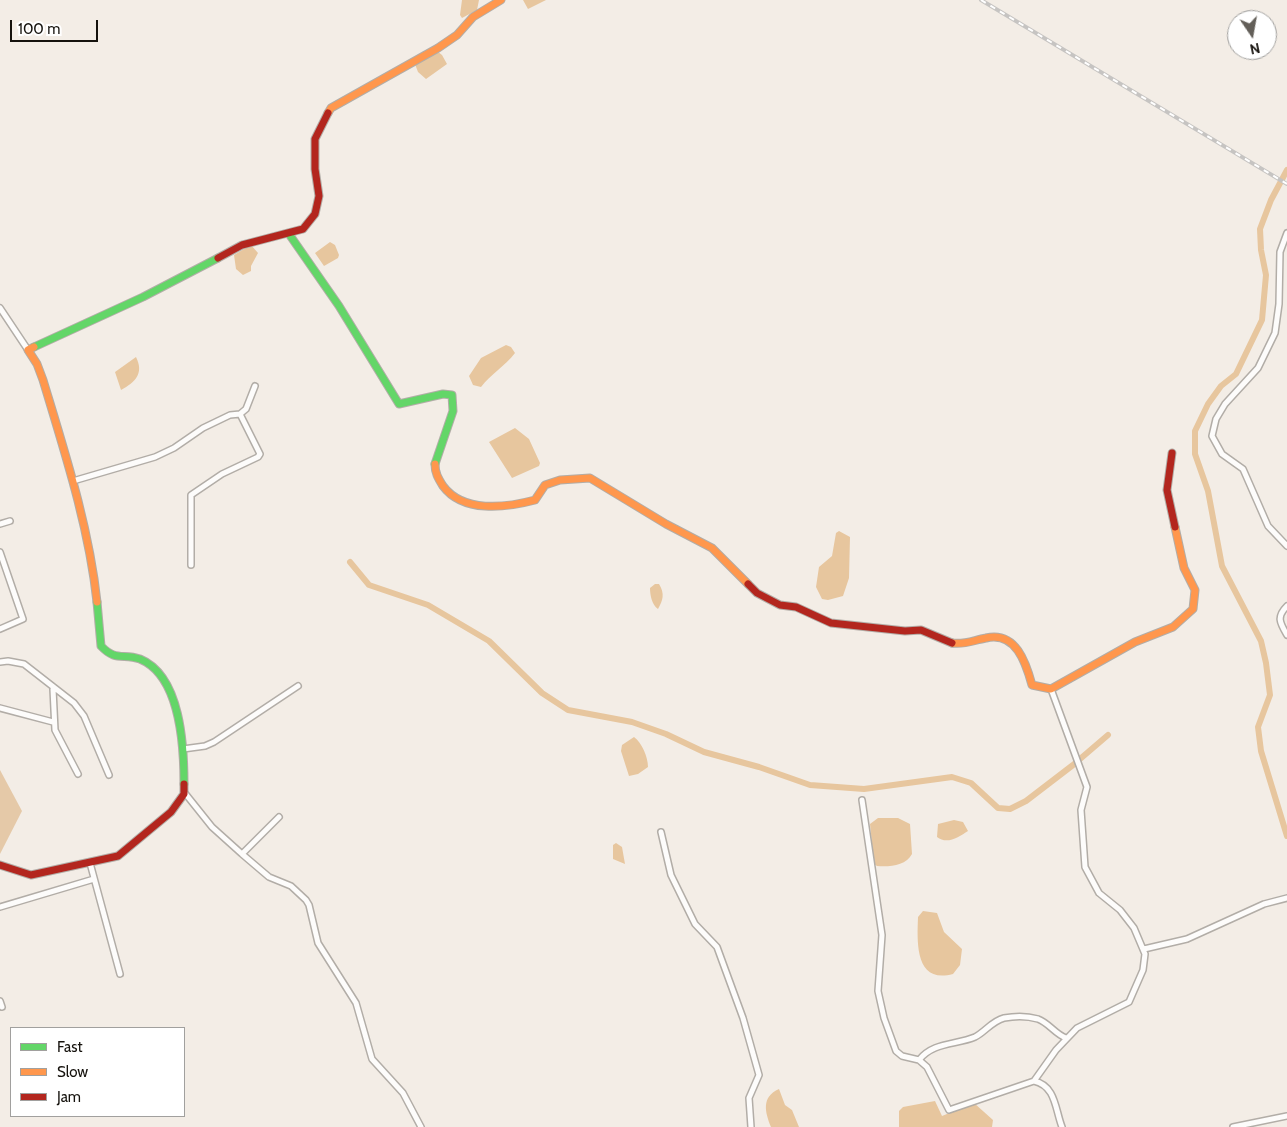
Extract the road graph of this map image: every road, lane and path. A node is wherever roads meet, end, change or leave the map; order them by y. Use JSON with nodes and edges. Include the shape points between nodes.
{"nodes":[{"id":1,"x":501,"y":0,"type":"edge"},
{"id":2,"x":1287,"y":233,"type":"edge"},
{"id":3,"x":289,"y":234,"type":"junction"},
{"id":4,"x":0,"y":308,"type":"edge"},
{"id":5,"x":28,"y":350,"type":"junction"},
{"id":6,"x":255,"y":386,"type":"dead end"},
{"id":7,"x":240,"y":414,"type":"junction"},
{"id":8,"x":1172,"y":453,"type":"dead end"},
{"id":9,"x":73,"y":481,"type":"junction"},
{"id":10,"x":10,"y":521,"type":"dead end"},
{"id":11,"x":0,"y":524,"type":"edge"},
{"id":12,"x":1287,"y":546,"type":"edge"},
{"id":13,"x":0,"y":552,"type":"edge"},
{"id":14,"x":1,"y":560,"type":"edge"},
{"id":15,"x":191,"y":565,"type":"dead end"},
{"id":16,"x":1287,"y":606,"type":"edge"},
{"id":17,"x":0,"y":629,"type":"edge"},
{"id":18,"x":1287,"y":635,"type":"edge"},
{"id":19,"x":0,"y":662,"type":"edge"},
{"id":20,"x":298,"y":686,"type":"dead end"},
{"id":21,"x":53,"y":689,"type":"junction"},
{"id":22,"x":1051,"y":689,"type":"junction"},
{"id":23,"x":0,"y":708,"type":"edge"},
{"id":24,"x":53,"y":722,"type":"junction"},
{"id":25,"x":183,"y":749,"type":"junction"},
{"id":26,"x":78,"y":774,"type":"dead end"},
{"id":27,"x":109,"y":775,"type":"dead end"},
{"id":28,"x":184,"y":792,"type":"junction"},
{"id":29,"x":862,"y":800,"type":"dead end"},
{"id":30,"x":278,"y":817,"type":"dead end"},
{"id":31,"x":661,"y":832,"type":"dead end"},
{"id":32,"x":242,"y":854,"type":"junction"},
{"id":33,"x":90,"y":863,"type":"junction"},
{"id":34,"x":0,"y":865,"type":"edge"},
{"id":35,"x":94,"y":879,"type":"junction"},
{"id":36,"x":1287,"y":898,"type":"edge"},
{"id":37,"x":0,"y":907,"type":"edge"},
{"id":38,"x":1144,"y":949,"type":"junction"},
{"id":39,"x":120,"y":974,"type":"dead end"},
{"id":40,"x":1066,"y":1038,"type":"junction"},
{"id":41,"x":919,"y":1060,"type":"junction"},
{"id":42,"x":1034,"y":1081,"type":"junction"},
{"id":43,"x":1287,"y":1116,"type":"edge"},
{"id":44,"x":421,"y":1127,"type":"edge"},
{"id":45,"x":751,"y":1127,"type":"edge"},
{"id":46,"x":1062,"y":1127,"type":"edge"},
{"id":47,"x":1233,"y":1127,"type":"edge"}],
"edges":[{"from":1,"to":3,"type":"street","via":[[473,17],[457,35],[438,48],[331,108],[315,139],[319,196],[315,214],[303,229]]},
{"from":2,"to":12,"type":"street","via":[[1280,252],[1275,333],[1258,368],[1225,404],[1216,419],[1212,436],[1222,454],[1243,469],[1268,526]]},
{"from":3,"to":5,"type":"street","via":[[242,245],[144,297]]},
{"from":3,"to":22,"type":"street","via":[[339,306],[400,404],[443,394],[452,395],[452,412],[434,467],[438,479],[453,498],[475,505],[526,503],[535,500],[545,485],[560,480],[590,478],[712,548],[757,593],[780,605],[796,607],[831,623],[905,631],[926,630],[961,644],[1000,637],[1012,642],[1022,656],[1032,686]]},
{"from":4,"to":5,"type":"street"},
{"from":5,"to":9,"type":"street","via":[[43,380]]},
{"from":6,"to":7,"type":"street","via":[[246,409]]},
{"from":7,"to":9,"type":"street","via":[[230,415],[203,428],[155,457]]},
{"from":7,"to":15,"type":"street","via":[[259,456],[222,474],[191,495]]},
{"from":8,"to":22,"type":"street","via":[[1167,490],[1184,568],[1195,590],[1194,609],[1173,627],[1135,642]]},
{"from":9,"to":25,"type":"street","via":[[94,577],[102,646],[117,659],[139,660],[156,670],[166,681]]},
{"from":10,"to":11,"type":"street"},
{"from":13,"to":14,"type":"street"},
{"from":14,"to":17,"type":"street","via":[[23,619]]},
{"from":16,"to":18,"type":"street","via":[[1279,619]]},
{"from":19,"to":21,"type":"street","via":[[8,660],[24,664]]},
{"from":20,"to":25,"type":"street","via":[[214,742]]},
{"from":21,"to":24,"type":"street"},
{"from":21,"to":27,"type":"street","via":[[74,703],[84,716]]},
{"from":22,"to":38,"type":"street","via":[[1082,770],[1087,792],[1081,810],[1084,867],[1099,893],[1120,910],[1134,928]]},
{"from":23,"to":24,"type":"street"},
{"from":24,"to":26,"type":"street"},
{"from":25,"to":28,"type":"street"},
{"from":28,"to":32,"type":"street","via":[[212,826]]},
{"from":28,"to":33,"type":"street","via":[[172,812],[118,856]]},
{"from":29,"to":41,"type":"street","via":[[882,935],[878,992],[896,1051]]},
{"from":30,"to":32,"type":"street"},
{"from":31,"to":45,"type":"street","via":[[671,875],[695,924],[717,947],[743,1018],[759,1075],[749,1098]]},
{"from":32,"to":44,"type":"street","via":[[269,877],[291,886],[306,900],[318,943],[356,1003],[372,1059],[403,1093]]},
{"from":33,"to":34,"type":"street","via":[[31,875]]},
{"from":33,"to":35,"type":"street"},
{"from":35,"to":37,"type":"street"},
{"from":35,"to":39,"type":"street"},
{"from":36,"to":38,"type":"street","via":[[1264,904],[1187,939]]},
{"from":38,"to":40,"type":"street","via":[[1143,970],[1128,1002],[1077,1028]]},
{"from":40,"to":41,"type":"street","via":[[1038,1019],[1004,1018],[974,1038],[943,1044]]},
{"from":40,"to":42,"type":"street"},
{"from":41,"to":42,"type":"street","via":[[927,1067],[949,1110]]},
{"from":42,"to":46,"type":"street","via":[[1042,1083],[1052,1095]]},
{"from":43,"to":47,"type":"street"}]}
